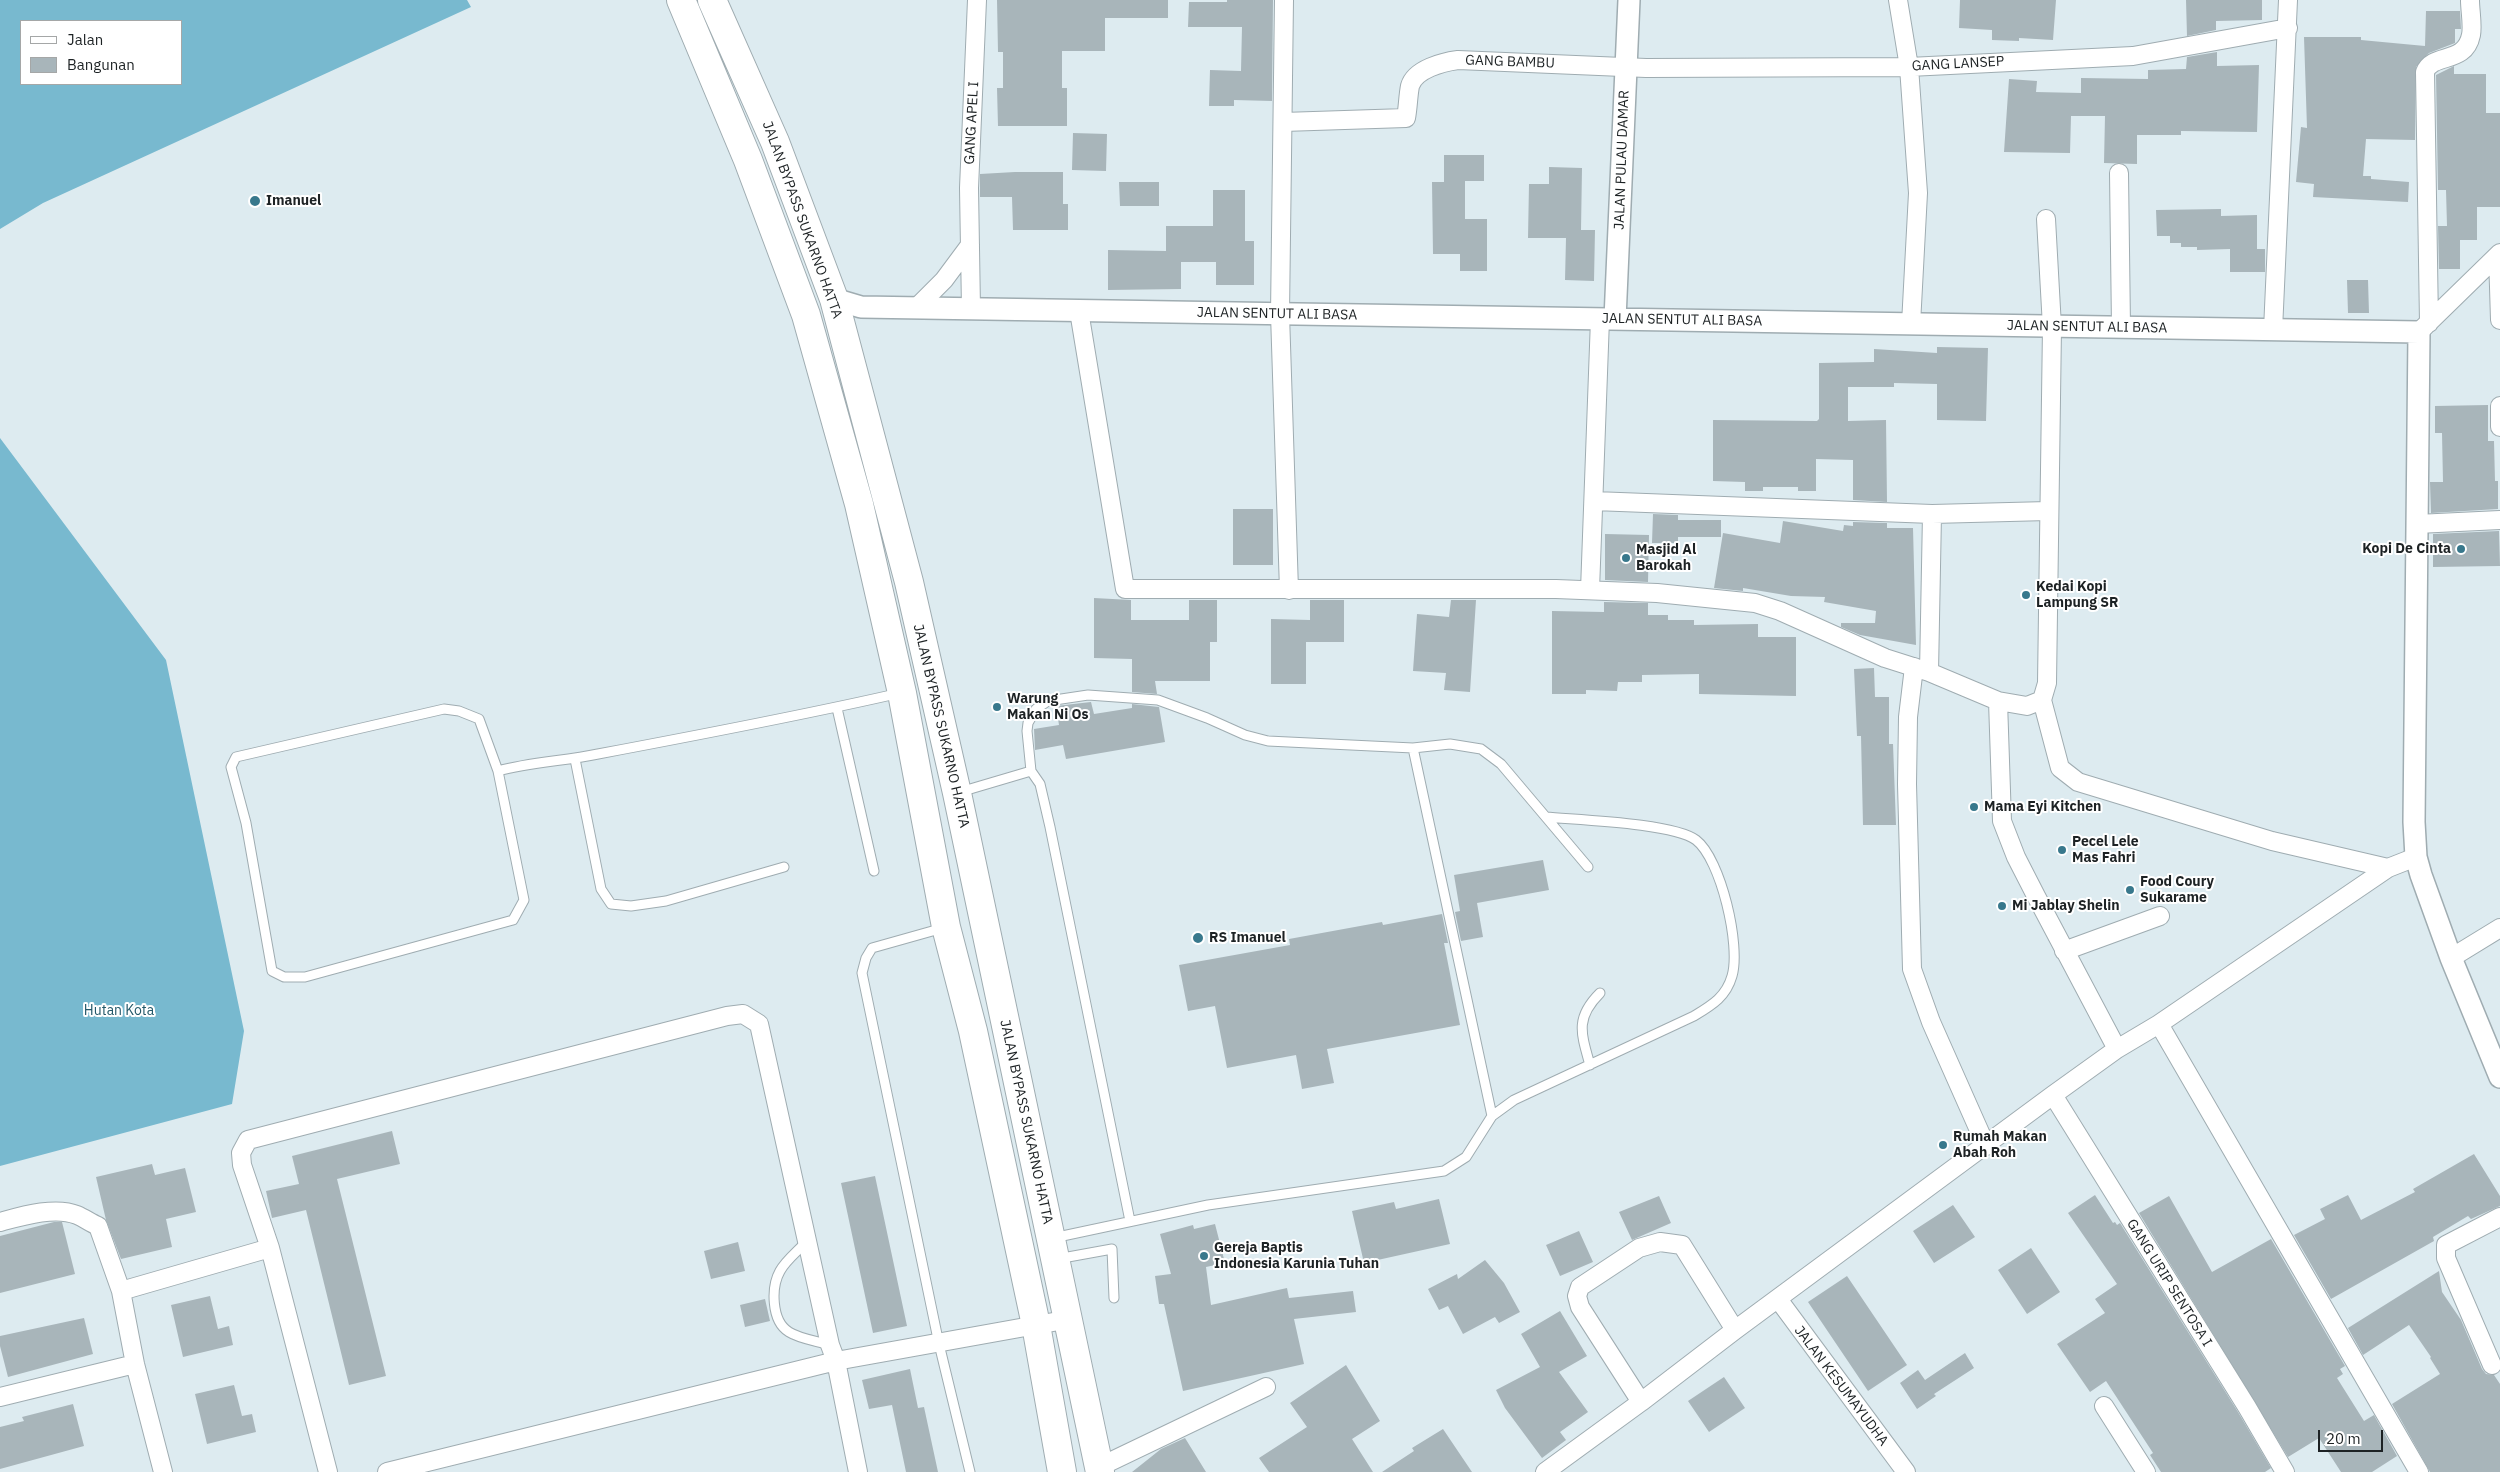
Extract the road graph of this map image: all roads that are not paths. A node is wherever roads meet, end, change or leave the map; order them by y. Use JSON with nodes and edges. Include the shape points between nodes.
{"nodes":[{"id":1,"x":681,"y":0,"type":"edge"},
{"id":2,"x":712,"y":0,"type":"edge"},
{"id":3,"x":977,"y":0,"type":"edge"},
{"id":4,"x":1284,"y":0,"type":"edge"},
{"id":5,"x":1629,"y":0,"type":"edge"},
{"id":6,"x":1898,"y":0,"type":"edge"},
{"id":7,"x":2288,"y":0,"type":"edge"},
{"id":8,"x":2470,"y":0,"type":"edge"},
{"id":9,"x":2288,"y":28,"type":"junction"},
{"id":10,"x":1909,"y":67,"type":"junction"},
{"id":11,"x":1626,"y":68,"type":"junction"},
{"id":12,"x":1283,"y":122,"type":"junction"},
{"id":13,"x":2119,"y":173,"type":"dead end"},
{"id":14,"x":2046,"y":219,"type":"dead end"},
{"id":15,"x":970,"y":245,"type":"junction"},
{"id":16,"x":2499,"y":254,"type":"edge"},
{"id":17,"x":834,"y":299,"type":"junction"},
{"id":18,"x":916,"y":308,"type":"junction"},
{"id":19,"x":971,"y":309,"type":"junction"},
{"id":20,"x":1079,"y":311,"type":"junction"},
{"id":21,"x":1280,"y":314,"type":"junction"},
{"id":22,"x":1608,"y":319,"type":"junction"},
{"id":23,"x":2500,"y":320,"type":"edge"},
{"id":24,"x":1911,"y":324,"type":"junction"},
{"id":25,"x":2052,"y":326,"type":"junction"},
{"id":26,"x":2120,"y":327,"type":"junction"},
{"id":27,"x":2424,"y":327,"type":"junction"},
{"id":28,"x":2273,"y":330,"type":"junction"},
{"id":29,"x":2500,"y":406,"type":"edge"},
{"id":30,"x":2500,"y":427,"type":"edge"},
{"id":31,"x":1594,"y":501,"type":"junction"},
{"id":32,"x":2048,"y":511,"type":"junction"},
{"id":33,"x":1932,"y":514,"type":"junction"},
{"id":34,"x":2500,"y":520,"type":"edge"},
{"id":35,"x":2417,"y":524,"type":"junction"},
{"id":36,"x":1289,"y":590,"type":"junction"},
{"id":37,"x":1590,"y":590,"type":"junction"},
{"id":38,"x":1921,"y":670,"type":"junction"},
{"id":39,"x":902,"y":693,"type":"junction"},
{"id":40,"x":2042,"y":700,"type":"junction"},
{"id":41,"x":1998,"y":701,"type":"junction"},
{"id":42,"x":837,"y":708,"type":"junction"},
{"id":43,"x":1413,"y":748,"type":"junction"},
{"id":44,"x":575,"y":759,"type":"junction"},
{"id":45,"x":498,"y":771,"type":"junction"},
{"id":46,"x":1031,"y":771,"type":"junction"},
{"id":47,"x":957,"y":793,"type":"junction"},
{"id":48,"x":1546,"y":817,"type":"junction"},
{"id":49,"x":2416,"y":857,"type":"junction"},
{"id":50,"x":784,"y":867,"type":"dead end"},
{"id":51,"x":1588,"y":867,"type":"dead end"},
{"id":52,"x":2388,"y":868,"type":"junction"},
{"id":53,"x":874,"y":871,"type":"dead end"},
{"id":54,"x":2160,"y":916,"type":"dead end"},
{"id":55,"x":946,"y":927,"type":"junction"},
{"id":56,"x":2500,"y":928,"type":"edge"},
{"id":57,"x":2064,"y":951,"type":"junction"},
{"id":58,"x":2451,"y":958,"type":"junction"},
{"id":59,"x":1600,"y":993,"type":"dead end"},
{"id":60,"x":1004,"y":1023,"type":"junction"},
{"id":61,"x":2159,"y":1024,"type":"junction"},
{"id":62,"x":973,"y":1031,"type":"junction"},
{"id":63,"x":2117,"y":1049,"type":"junction"},
{"id":64,"x":1590,"y":1064,"type":"junction"},
{"id":65,"x":2500,"y":1077,"type":"edge"},
{"id":66,"x":2053,"y":1095,"type":"junction"},
{"id":67,"x":1022,"y":1104,"type":"junction"},
{"id":68,"x":990,"y":1113,"type":"junction"},
{"id":69,"x":1492,"y":1116,"type":"junction"},
{"id":70,"x":1986,"y":1146,"type":"junction"},
{"id":71,"x":2500,"y":1216,"type":"edge"},
{"id":72,"x":1130,"y":1221,"type":"junction"},
{"id":73,"x":0,"y":1222,"type":"edge"},
{"id":74,"x":806,"y":1242,"type":"junction"},
{"id":75,"x":270,"y":1248,"type":"junction"},
{"id":76,"x":1054,"y":1249,"type":"junction"},
{"id":77,"x":121,"y":1291,"type":"junction"},
{"id":78,"x":1114,"y":1298,"type":"dead end"},
{"id":79,"x":1778,"y":1300,"type":"junction"},
{"id":80,"x":1070,"y":1320,"type":"junction"},
{"id":81,"x":1036,"y":1325,"type":"junction"},
{"id":82,"x":1735,"y":1330,"type":"junction"},
{"id":83,"x":939,"y":1344,"type":"junction"},
{"id":84,"x":833,"y":1353,"type":"junction"},
{"id":85,"x":135,"y":1364,"type":"junction"},
{"id":86,"x":2492,"y":1365,"type":"dead end"},
{"id":87,"x":1266,"y":1387,"type":"dead end"},
{"id":88,"x":0,"y":1397,"type":"edge"},
{"id":89,"x":1641,"y":1402,"type":"junction"},
{"id":90,"x":2104,"y":1406,"type":"dead end"},
{"id":91,"x":1100,"y":1470,"type":"edge"},
{"id":92,"x":163,"y":1472,"type":"edge"},
{"id":93,"x":328,"y":1472,"type":"edge"},
{"id":94,"x":387,"y":1472,"type":"edge"},
{"id":95,"x":858,"y":1472,"type":"edge"},
{"id":96,"x":970,"y":1472,"type":"edge"},
{"id":97,"x":1062,"y":1472,"type":"edge"},
{"id":98,"x":1545,"y":1472,"type":"edge"},
{"id":99,"x":1906,"y":1472,"type":"edge"},
{"id":100,"x":2146,"y":1472,"type":"edge"},
{"id":101,"x":2285,"y":1472,"type":"edge"},
{"id":102,"x":2419,"y":1472,"type":"edge"}],
"edges":[{"from":1,"to":39,"type":"highway","name":"JALAN BYPASS SUKARNO HATTA","via":[[748,160],[806,315],[859,504]]},
{"from":2,"to":17,"type":"highway","name":"JALAN BYPASS SUKARNO HATTA","via":[[775,142]]},
{"from":3,"to":15,"type":"street","name":"GANG APEL I","via":[[969,188]]},
{"from":4,"to":12,"type":"street"},
{"from":5,"to":11,"type":"street","name":"JALAN PULAU DAMAR"},
{"from":6,"to":10,"type":"street"},
{"from":7,"to":9,"type":"street"},
{"from":8,"to":27,"type":"street","via":[[2471,35],[2466,47],[2457,56],[2431,63],[2425,72]]},
{"from":9,"to":10,"type":"street","name":"GANG LANSEP","via":[[2133,56]]},
{"from":9,"to":28,"type":"street"},
{"from":10,"to":11,"type":"street","name":"GANG LANSEP"},
{"from":10,"to":24,"type":"street","via":[[1918,193]]},
{"from":11,"to":12,"type":"street","name":"GANG BAMBU","via":[[1444,62],[1419,73],[1411,84],[1406,118]]},
{"from":11,"to":22,"type":"street","name":"JALAN PULAU DAMAR"},
{"from":12,"to":21,"type":"street"},
{"from":13,"to":26,"type":"street"},
{"from":14,"to":25,"type":"street"},
{"from":15,"to":18,"type":"street","via":[[944,280]]},
{"from":15,"to":19,"type":"street","name":"GANG APEL I"},
{"from":16,"to":23,"type":"street"},
{"from":16,"to":27,"type":"street"},
{"from":17,"to":18,"type":"street","name":"JALAN SENTUT ALI BASA","via":[[860,307]]},
{"from":17,"to":47,"type":"highway","name":"JALAN BYPASS SUKARNO HATTA","via":[[910,582]]},
{"from":18,"to":19,"type":"street","name":"JALAN SENTUT ALI BASA"},
{"from":19,"to":20,"type":"street","name":"JALAN SENTUT ALI BASA"},
{"from":20,"to":21,"type":"street","name":"JALAN SENTUT ALI BASA"},
{"from":20,"to":36,"type":"street","via":[[1125,590]]},
{"from":21,"to":22,"type":"street","name":"JALAN SENTUT ALI BASA"},
{"from":21,"to":36,"type":"street"},
{"from":22,"to":24,"type":"street","name":"JALAN SENTUT ALI BASA"},
{"from":22,"to":31,"type":"street"},
{"from":24,"to":25,"type":"street","name":"JALAN SENTUT ALI BASA"},
{"from":25,"to":26,"type":"street","name":"JALAN SENTUT ALI BASA"},
{"from":25,"to":32,"type":"street"},
{"from":26,"to":28,"type":"street","name":"JALAN SENTUT ALI BASA"},
{"from":27,"to":28,"type":"street","name":"JALAN SENTUT ALI BASA"},
{"from":27,"to":35,"type":"street"},
{"from":29,"to":30,"type":"street"},
{"from":31,"to":33,"type":"street"},
{"from":31,"to":37,"type":"street"},
{"from":32,"to":33,"type":"street"},
{"from":32,"to":40,"type":"street","via":[[2047,682]]},
{"from":33,"to":38,"type":"street"},
{"from":34,"to":35,"type":"street"},
{"from":35,"to":49,"type":"street"},
{"from":36,"to":37,"type":"street"},
{"from":37,"to":38,"type":"street","via":[[1755,603]]},
{"from":38,"to":41,"type":"street"},
{"from":38,"to":70,"type":"street","via":[[1908,717],[1912,969],[1931,1022]]},
{"from":39,"to":42,"type":"lane"},
{"from":39,"to":55,"type":"highway","name":"JALAN BYPASS SUKARNO HATTA"},
{"from":40,"to":41,"type":"street","via":[[2027,706]]},
{"from":40,"to":52,"type":"street","via":[[2060,768],[2078,782],[2272,841]]},
{"from":41,"to":57,"type":"street","via":[[2002,821],[2016,857]]},
{"from":42,"to":44,"type":"lane"},
{"from":42,"to":53,"type":"lane"},
{"from":43,"to":46,"type":"lane","via":[[1268,740],[1245,736],[1158,700],[1088,695],[1048,701],[1036,709],[1026,731]]},
{"from":43,"to":48,"type":"lane","via":[[1450,744],[1481,749],[1501,764]]},
{"from":43,"to":69,"type":"lane"},
{"from":44,"to":45,"type":"lane"},
{"from":44,"to":50,"type":"lane","via":[[601,889],[612,904],[630,906],[666,900]]},
{"from":45,"to":45,"type":"lane","via":[[480,719],[444,709],[236,757],[231,767],[246,823],[272,971],[284,977],[305,977],[513,920],[524,900]]},
{"from":46,"to":47,"type":"lane"},
{"from":46,"to":72,"type":"lane","via":[[1040,784],[1050,827]]},
{"from":47,"to":60,"type":"highway","name":"JALAN BYPASS SUKARNO HATTA"},
{"from":48,"to":51,"type":"lane"},
{"from":48,"to":64,"type":"lane","via":[[1671,829],[1696,840],[1710,856],[1725,896],[1734,942],[1732,975],[1720,1000],[1694,1016]]},
{"from":49,"to":52,"type":"street"},
{"from":49,"to":58,"type":"street"},
{"from":52,"to":61,"type":"street"},
{"from":54,"to":57,"type":"street"},
{"from":55,"to":62,"type":"highway","name":"JALAN BYPASS SUKARNO HATTA"},
{"from":55,"to":83,"type":"lane","via":[[872,948],[862,973]]},
{"from":56,"to":58,"type":"street"},
{"from":57,"to":63,"type":"street"},
{"from":58,"to":65,"type":"street"},
{"from":59,"to":64,"type":"lane","via":[[1586,1007],[1581,1033]]},
{"from":60,"to":62,"type":"highway","via":[[1000,1034],[989,1040],[978,1037]]},
{"from":60,"to":67,"type":"highway","name":"JALAN BYPASS SUKARNO HATTA"},
{"from":61,"to":63,"type":"street"},
{"from":61,"to":102,"type":"street"},
{"from":62,"to":68,"type":"highway","name":"JALAN BYPASS SUKARNO HATTA"},
{"from":63,"to":66,"type":"street"},
{"from":64,"to":69,"type":"lane","via":[[1514,1100]]},
{"from":66,"to":70,"type":"street"},
{"from":66,"to":101,"type":"street","name":"GANG URIP SENTOSA I"},
{"from":67,"to":68,"type":"highway","via":[[1016,1097],[1002,1095],[992,1104]]},
{"from":67,"to":76,"type":"highway","name":"JALAN BYPASS SUKARNO HATTA"},
{"from":68,"to":81,"type":"highway","name":"JALAN BYPASS SUKARNO HATTA"},
{"from":69,"to":72,"type":"lane","via":[[1466,1157],[1444,1171],[1208,1205]]},
{"from":70,"to":79,"type":"street"},
{"from":71,"to":86,"type":"street","via":[[2446,1245],[2446,1258]]},
{"from":72,"to":76,"type":"lane"},
{"from":73,"to":77,"type":"street","via":[[55,1212],[76,1214],[98,1226]]},
{"from":74,"to":75,"type":"street","via":[[759,1024],[742,1014],[248,1140],[241,1153],[242,1166]]},
{"from":74,"to":84,"type":"street"},
{"from":74,"to":84,"type":"lane","via":[[776,1279],[778,1316],[789,1332]]},
{"from":75,"to":77,"type":"street"},
{"from":75,"to":93,"type":"street"},
{"from":76,"to":78,"type":"lane","via":[[1112,1249]]},
{"from":76,"to":80,"type":"highway","name":"JALAN BYPASS SUKARNO HATTA"},
{"from":77,"to":85,"type":"street"},
{"from":79,"to":82,"type":"street"},
{"from":79,"to":99,"type":"street","name":"JALAN KESUMAYUDHA"},
{"from":80,"to":81,"type":"street"},
{"from":80,"to":91,"type":"highway","name":"JALAN BYPASS SUKARNO HATTA"},
{"from":81,"to":83,"type":"street"},
{"from":81,"to":97,"type":"highway","name":"JALAN BYPASS SUKARNO HATTA"},
{"from":82,"to":89,"type":"street"},
{"from":82,"to":89,"type":"street","via":[[1682,1245],[1660,1242],[1639,1248],[1580,1287],[1577,1296],[1580,1307]]},
{"from":83,"to":84,"type":"street"},
{"from":83,"to":96,"type":"lane"},
{"from":84,"to":94,"type":"street"},
{"from":84,"to":95,"type":"street"},
{"from":85,"to":88,"type":"street"},
{"from":85,"to":92,"type":"street"},
{"from":87,"to":91,"type":"street"},
{"from":89,"to":98,"type":"street"},
{"from":90,"to":100,"type":"street"}]}
